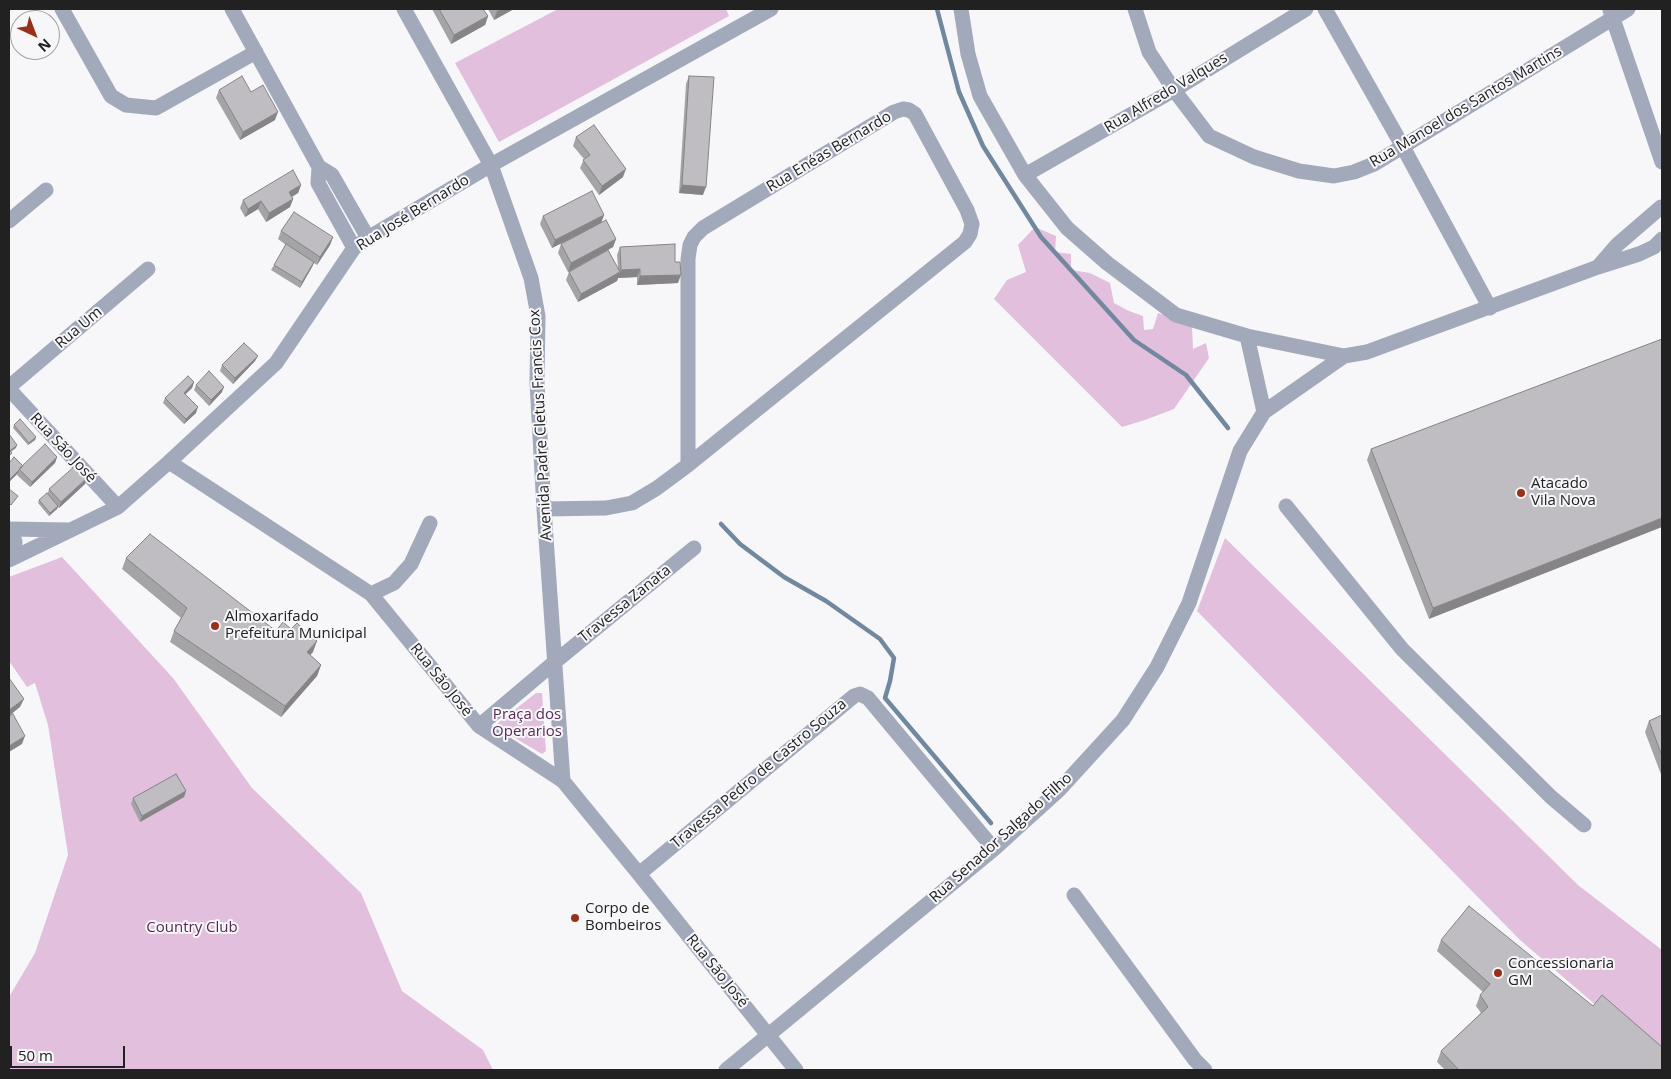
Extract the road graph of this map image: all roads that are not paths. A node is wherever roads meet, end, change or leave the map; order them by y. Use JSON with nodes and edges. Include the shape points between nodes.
{"nodes":[{"id":1,"x":62,"y":9,"type":"edge"},
{"id":2,"x":232,"y":9,"type":"edge"},
{"id":3,"x":404,"y":9,"type":"edge"},
{"id":4,"x":771,"y":9,"type":"edge"},
{"id":5,"x":961,"y":9,"type":"edge"},
{"id":6,"x":1136,"y":9,"type":"edge"},
{"id":7,"x":1306,"y":9,"type":"edge"},
{"id":8,"x":1325,"y":9,"type":"edge"},
{"id":9,"x":1628,"y":9,"type":"edge"},
{"id":10,"x":1611,"y":14,"type":"edge"},
{"id":11,"x":256,"y":52,"type":"junction"},
{"id":12,"x":1174,"y":90,"type":"junction"},
{"id":13,"x":1403,"y":147,"type":"junction"},
{"id":14,"x":1662,"y":162,"type":"edge"},
{"id":15,"x":490,"y":165,"type":"junction"},
{"id":16,"x":319,"y":167,"type":"junction"},
{"id":17,"x":1025,"y":175,"type":"junction"},
{"id":18,"x":46,"y":190,"type":"dead end"},
{"id":19,"x":1662,"y":209,"type":"edge"},
{"id":20,"x":9,"y":222,"type":"edge"},
{"id":21,"x":368,"y":238,"type":"junction"},
{"id":22,"x":1662,"y":240,"type":"edge"},
{"id":23,"x":354,"y":248,"type":"junction"},
{"id":24,"x":1598,"y":267,"type":"junction"},
{"id":25,"x":148,"y":269,"type":"dead end"},
{"id":26,"x":1490,"y":308,"type":"junction"},
{"id":27,"x":1247,"y":336,"type":"junction"},
{"id":28,"x":1344,"y":356,"type":"junction"},
{"id":29,"x":9,"y":388,"type":"edge"},
{"id":30,"x":14,"y":405,"type":"edge"},
{"id":31,"x":1264,"y":412,"type":"junction"},
{"id":32,"x":170,"y":462,"type":"junction"},
{"id":33,"x":688,"y":465,"type":"junction"},
{"id":34,"x":1286,"y":506,"type":"dead end"},
{"id":35,"x":118,"y":507,"type":"junction"},
{"id":36,"x":544,"y":509,"type":"junction"},
{"id":37,"x":430,"y":523,"type":"dead end"},
{"id":38,"x":9,"y":529,"type":"edge"},
{"id":39,"x":72,"y":530,"type":"junction"},
{"id":40,"x":694,"y":548,"type":"dead end"},
{"id":41,"x":9,"y":560,"type":"edge"},
{"id":42,"x":371,"y":594,"type":"junction"},
{"id":43,"x":556,"y":661,"type":"junction"},
{"id":44,"x":479,"y":726,"type":"junction"},
{"id":45,"x":563,"y":781,"type":"junction"},
{"id":46,"x":1584,"y":826,"type":"dead end"},
{"id":47,"x":994,"y":849,"type":"junction"},
{"id":48,"x":640,"y":874,"type":"junction"},
{"id":49,"x":1074,"y":895,"type":"dead end"},
{"id":50,"x":769,"y":1036,"type":"junction"},
{"id":51,"x":726,"y":1070,"type":"edge"},
{"id":52,"x":796,"y":1070,"type":"edge"},
{"id":53,"x":1205,"y":1070,"type":"edge"}],
"edges":[{"from":1,"to":11,"type":"street","via":[[111,96],[126,105],[156,108]]},
{"from":2,"to":11,"type":"street"},
{"from":3,"to":15,"type":"street","name":"Avenida Padre Cletus Francis Cox"},
{"from":4,"to":15,"type":"street","name":"Rua José Bernardo"},
{"from":5,"to":17,"type":"street","via":[[968,54],[980,96]]},
{"from":6,"to":12,"type":"street","name":"Rua Manoel dos Santos Martins","via":[[1149,52]]},
{"from":7,"to":12,"type":"street","name":"Rua Alfredo Valques"},
{"from":8,"to":13,"type":"street"},
{"from":9,"to":10,"type":"street","name":"Rua Manoel dos Santos Martins"},
{"from":10,"to":13,"type":"street","name":"Rua Manoel dos Santos Martins"},
{"from":10,"to":14,"type":"street"},
{"from":11,"to":16,"type":"street"},
{"from":12,"to":13,"type":"street","name":"Rua Manoel dos Santos Martins","via":[[1209,136],[1254,157],[1299,171],[1334,176],[1354,172]]},
{"from":12,"to":17,"type":"street","name":"Rua Alfredo Valques"},
{"from":13,"to":26,"type":"street"},
{"from":15,"to":21,"type":"street","name":"Rua José Bernardo"},
{"from":15,"to":36,"type":"street","name":"Avenida Padre Cletus Francis Cox","via":[[531,278],[538,316]]},
{"from":16,"to":21,"type":"street","via":[[332,175]]},
{"from":16,"to":23,"type":"street","via":[[318,183]]},
{"from":17,"to":27,"type":"street","via":[[1067,228],[1176,315]]},
{"from":18,"to":20,"type":"street"},
{"from":19,"to":24,"type":"street","via":[[1617,245]]},
{"from":21,"to":23,"type":"street","name":"Rua José Bernardo"},
{"from":22,"to":24,"type":"street","via":[[1649,250]]},
{"from":23,"to":32,"type":"street","name":"Rua José Bernardo","via":[[276,363]]},
{"from":24,"to":26,"type":"street"},
{"from":25,"to":29,"type":"street","name":"Rua Um"},
{"from":26,"to":28,"type":"street","via":[[1367,352]]},
{"from":27,"to":28,"type":"street"},
{"from":27,"to":31,"type":"street"},
{"from":28,"to":31,"type":"street"},
{"from":29,"to":30,"type":"street","name":"Rua São José"},
{"from":30,"to":35,"type":"street","name":"Rua São José"},
{"from":31,"to":47,"type":"street","name":"Rua Senador Salgado Filho","via":[[1240,451],[1189,603],[1157,667],[1123,720],[1059,790]]},
{"from":32,"to":35,"type":"street","name":"Rua José Bernardo"},
{"from":32,"to":42,"type":"street","name":"Rua São José"},
{"from":33,"to":33,"type":"street","name":"Rua Enéas Bernardo","via":[[970,234],[972,224],[967,210],[915,114],[909,110],[894,112],[703,228],[694,237],[688,259]]},
{"from":33,"to":36,"type":"street","name":"Rua Enéas Bernardo","via":[[632,503],[606,508]]},
{"from":34,"to":46,"type":"street","via":[[1402,649]]},
{"from":35,"to":39,"type":"street","name":"Rua José Bernardo"},
{"from":36,"to":43,"type":"street","name":"Avenida Padre Cletus Francis Cox"},
{"from":37,"to":42,"type":"street","via":[[410,564],[394,582]]},
{"from":38,"to":39,"type":"street","name":"Rua José Bernardo"},
{"from":38,"to":41,"type":"street","via":[[15,542]]},
{"from":39,"to":41,"type":"street","name":"Rua José Bernardo"},
{"from":40,"to":43,"type":"street","name":"Travessa Zanata"},
{"from":42,"to":44,"type":"street","name":"Rua São José"},
{"from":43,"to":44,"type":"street"},
{"from":43,"to":45,"type":"street","name":"Avenida Padre Cletus Francis Cox"},
{"from":44,"to":45,"type":"street","name":"Rua São José"},
{"from":45,"to":48,"type":"street","name":"Rua São José"},
{"from":47,"to":48,"type":"street","name":"Travessa Pedro de Castro Souza","via":[[868,698],[860,694]]},
{"from":47,"to":50,"type":"street","name":"Rua Senador Salgado Filho"},
{"from":48,"to":50,"type":"street","name":"Rua São José"},
{"from":49,"to":53,"type":"street"},
{"from":50,"to":51,"type":"street","name":"Rua Senador Salgado Filho"},
{"from":50,"to":52,"type":"street","name":"Rua São José"}]}
